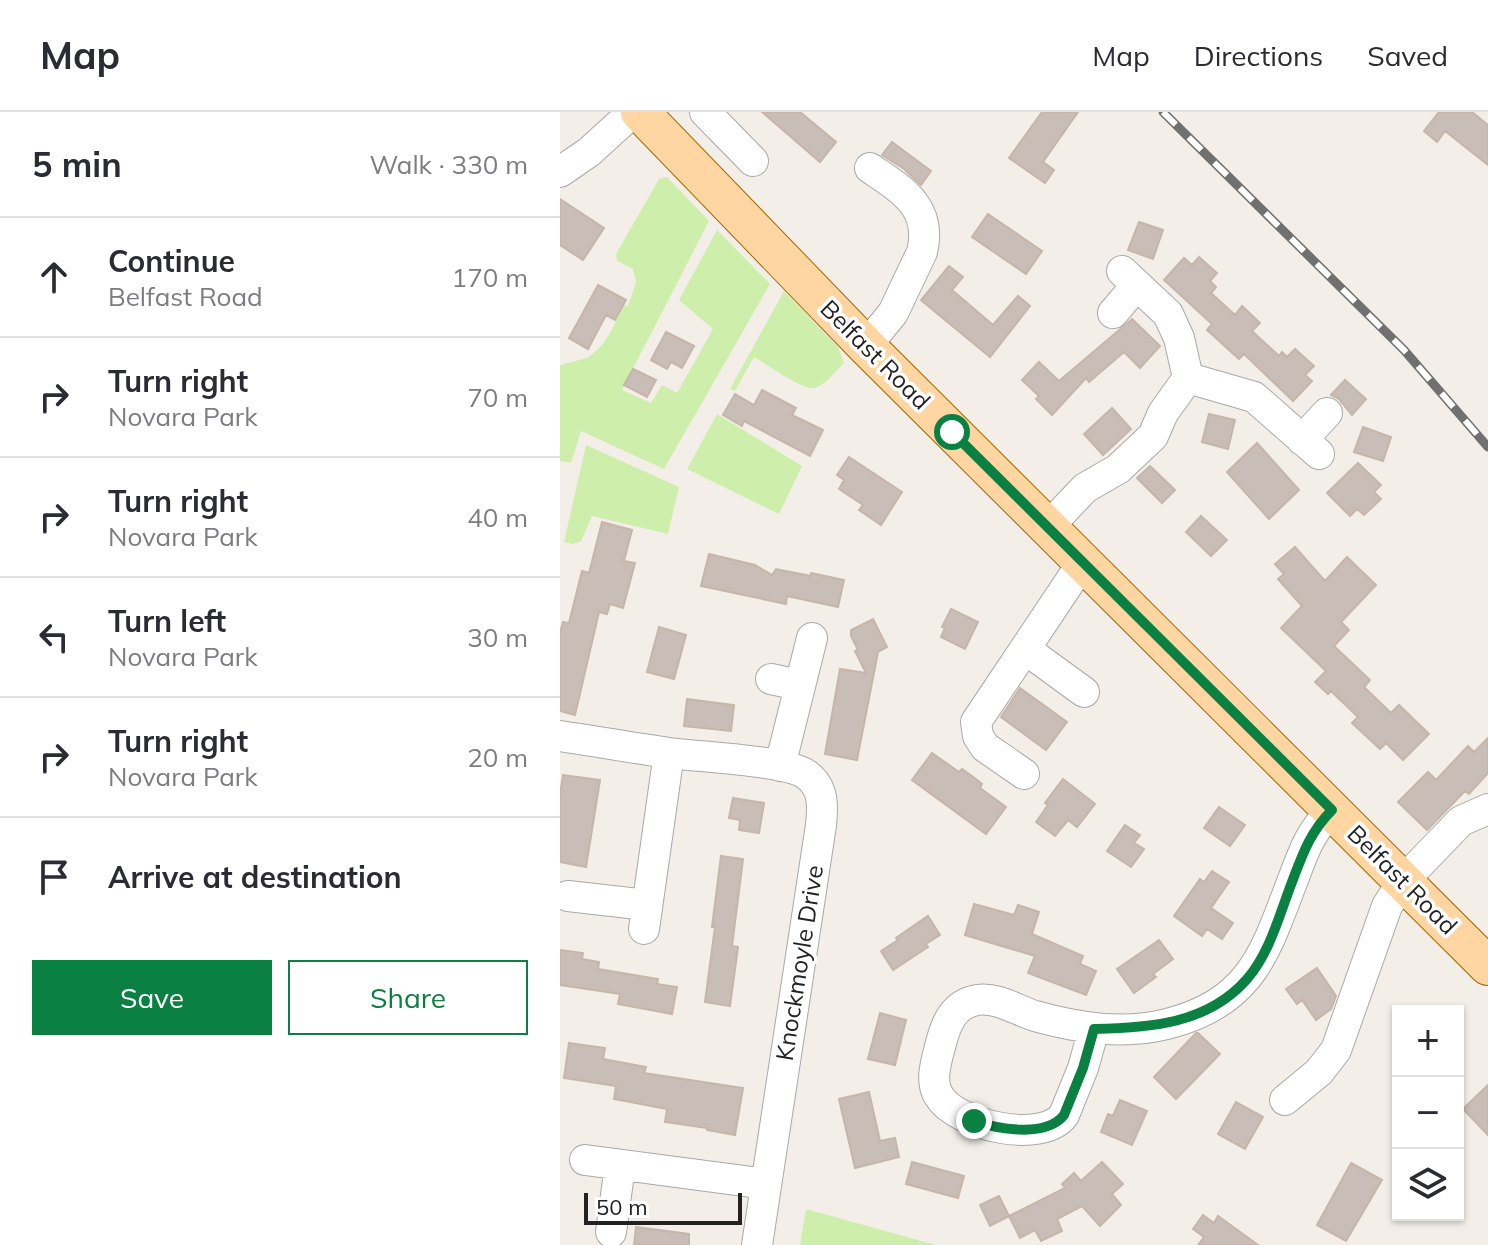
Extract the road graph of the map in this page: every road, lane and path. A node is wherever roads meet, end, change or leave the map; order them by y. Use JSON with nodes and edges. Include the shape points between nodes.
{"nodes":[{"id":1,"x":633,"y":112,"type":"edge"},
{"id":2,"x":640,"y":112,"type":"edge"},
{"id":3,"x":705,"y":112,"type":"edge"},
{"id":4,"x":753,"y":161,"type":"dead end"},
{"id":5,"x":870,"y":168,"type":"dead end"},
{"id":6,"x":560,"y":172,"type":"edge"},
{"id":7,"x":1113,"y":313,"type":"dead end"},
{"id":8,"x":866,"y":346,"type":"junction"},
{"id":9,"x":1188,"y":378,"type":"junction"},
{"id":10,"x":1327,"y":413,"type":"dead end"},
{"id":11,"x":1047,"y":528,"type":"junction"},
{"id":12,"x":1083,"y":562,"type":"junction"},
{"id":13,"x":812,"y":638,"type":"dead end"},
{"id":14,"x":1025,"y":649,"type":"junction"},
{"id":15,"x":1084,"y":692,"type":"dead end"},
{"id":16,"x":560,"y":736,"type":"edge"},
{"id":17,"x":669,"y":753,"type":"junction"},
{"id":18,"x":780,"y":766,"type":"junction"},
{"id":19,"x":1024,"y":774,"type":"dead end"},
{"id":20,"x":1488,"y":809,"type":"edge"},
{"id":21,"x":1332,"y":810,"type":"junction"},
{"id":22,"x":1403,"y":881,"type":"junction"},
{"id":23,"x":568,"y":896,"type":"dead end"},
{"id":24,"x":1488,"y":966,"type":"edge"},
{"id":25,"x":1094,"y":1029,"type":"junction"},
{"id":26,"x":1285,"y":1100,"type":"dead end"},
{"id":27,"x":585,"y":1160,"type":"dead end"},
{"id":28,"x":620,"y":1166,"type":"junction"},
{"id":29,"x":766,"y":1184,"type":"junction"},
{"id":30,"x":611,"y":1232,"type":"dead end"},
{"id":31,"x":757,"y":1245,"type":"edge"}],
"edges":[{"from":1,"to":6,"type":"street"},
{"from":2,"to":8,"type":"main road","name":"Belfast Road"},
{"from":3,"to":4,"type":"street"},
{"from":5,"to":8,"type":"street","via":[[917,206],[925,242],[893,313]]},
{"from":7,"to":9,"type":"street","via":[[1130,278],[1168,314]]},
{"from":8,"to":11,"type":"main road","name":"Belfast Road"},
{"from":9,"to":10,"type":"street","via":[[1254,397],[1311,447]]},
{"from":9,"to":11,"type":"street","via":[[1153,436],[1118,469],[1085,488]]},
{"from":11,"to":12,"type":"main road","name":"Belfast Road"},
{"from":12,"to":14,"type":"street"},
{"from":12,"to":21,"type":"main road","name":"Belfast Road"},
{"from":13,"to":18,"type":"street","via":[[785,682]]},
{"from":14,"to":15,"type":"street"},
{"from":14,"to":19,"type":"street","via":[[976,722],[985,747]]},
{"from":16,"to":17,"type":"street","name":"Knockmoyle Drive"},
{"from":17,"to":18,"type":"street","name":"Knockmoyle Drive"},
{"from":17,"to":23,"type":"street","via":[[645,917]]},
{"from":18,"to":29,"type":"street","name":"Knockmoyle Drive","via":[[809,776],[823,801]]},
{"from":20,"to":22,"type":"street","via":[[1461,821]]},
{"from":21,"to":22,"type":"main road","name":"Belfast Road"},
{"from":21,"to":25,"type":"street","via":[[1308,840],[1270,939],[1247,979],[1198,1014],[1164,1025]]},
{"from":22,"to":24,"type":"main road","name":"Belfast Road"},
{"from":22,"to":26,"type":"street","via":[[1387,906],[1336,1050]]},
{"from":25,"to":25,"type":"street","via":[[1064,1115],[1050,1126],[1018,1129],[974,1121],[939,1098],[937,1060],[945,1027],[966,1003],[992,1000]]},
{"from":27,"to":28,"type":"street"},
{"from":28,"to":29,"type":"street"},
{"from":28,"to":30,"type":"street"},
{"from":29,"to":31,"type":"street","name":"Knockmoyle Drive"}]}
